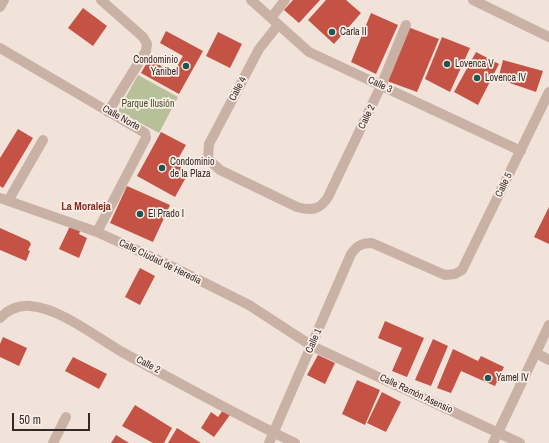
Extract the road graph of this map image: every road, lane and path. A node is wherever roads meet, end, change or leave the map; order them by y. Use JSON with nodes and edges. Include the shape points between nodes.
{"nodes":[{"id":1,"x":4,"y":0,"type":"edge"},
{"id":2,"x":101,"y":0,"type":"edge"},
{"id":3,"x":251,"y":0,"type":"edge"},
{"id":4,"x":285,"y":0,"type":"edge"},
{"id":5,"x":473,"y":0,"type":"edge"},
{"id":6,"x":0,"y":7,"type":"edge"},
{"id":7,"x":274,"y":21,"type":"junction"},
{"id":8,"x":406,"y":25,"type":"dead end"},
{"id":9,"x":549,"y":37,"type":"edge"},
{"id":10,"x":0,"y":48,"type":"edge"},
{"id":11,"x":381,"y":86,"type":"junction"},
{"id":12,"x":549,"y":92,"type":"edge"},
{"id":13,"x":108,"y":112,"type":"junction"},
{"id":14,"x":43,"y":140,"type":"dead end"},
{"id":15,"x":521,"y":151,"type":"junction"},
{"id":16,"x":4,"y":199,"type":"edge"},
{"id":17,"x":316,"y":209,"type":"joint"},
{"id":18,"x":97,"y":232,"type":"junction"},
{"id":19,"x":364,"y":243,"type":"joint"},
{"id":20,"x":0,"y":318,"type":"edge"},
{"id":21,"x":549,"y":325,"type":"edge"},
{"id":22,"x":312,"y":346,"type":"junction"},
{"id":23,"x":536,"y":353,"type":"junction"},
{"id":24,"x":549,"y":360,"type":"edge"},
{"id":25,"x":66,"y":417,"type":"dead end"},
{"id":26,"x":273,"y":432,"type":"junction"},
{"id":27,"x":498,"y":432,"type":"junction"},
{"id":28,"x":53,"y":443,"type":"edge"},
{"id":29,"x":269,"y":443,"type":"edge"},
{"id":30,"x":295,"y":443,"type":"edge"},
{"id":31,"x":493,"y":443,"type":"edge"},
{"id":32,"x":520,"y":443,"type":"edge"}],
"edges":[{"from":1,"to":6,"type":"street"},
{"from":2,"to":13,"type":"street","via":[[143,37],[147,44],[146,51]]},
{"from":3,"to":7,"type":"street","name":"Calle 3"},
{"from":4,"to":7,"type":"street","name":"Calle 4"},
{"from":5,"to":9,"type":"street"},
{"from":7,"to":11,"type":"street","name":"Calle 3","via":[[309,52]]},
{"from":7,"to":17,"type":"street","name":"Calle 4","via":[[209,144],[208,159],[220,170],[298,207]]},
{"from":8,"to":11,"type":"street","name":"Calle 2"},
{"from":10,"to":13,"type":"street","name":"Calle Norte"},
{"from":11,"to":15,"type":"street","name":"Calle 3"},
{"from":11,"to":17,"type":"street","name":"Calle 2","via":[[328,197],[323,205]]},
{"from":12,"to":15,"type":"street","name":"Calle 5"},
{"from":13,"to":18,"type":"street","name":"Calle Norte","via":[[141,130],[146,138]]},
{"from":14,"to":16,"type":"street"},
{"from":15,"to":19,"type":"street","name":"Calle 5","via":[[462,270],[445,275],[382,246]]},
{"from":16,"to":18,"type":"street","name":"Calle Ciudad de Heredia"},
{"from":18,"to":22,"type":"street","name":"Calle Ciudad de Heredia","via":[[249,305]]},
{"from":19,"to":22,"type":"street","name":"Calle 1","via":[[357,246],[351,254]]},
{"from":20,"to":26,"type":"street","name":"Calle 2","via":[[12,309],[24,306],[57,314]]},
{"from":21,"to":23,"type":"street"},
{"from":22,"to":26,"type":"street","name":"Calle 1"},
{"from":22,"to":27,"type":"street","name":"Calle Ramón Asensio"},
{"from":23,"to":24,"type":"street"},
{"from":23,"to":27,"type":"street"},
{"from":25,"to":28,"type":"street"},
{"from":26,"to":29,"type":"street","name":"Calle 1"},
{"from":26,"to":30,"type":"street","name":"Calle 2"},
{"from":27,"to":31,"type":"street"},
{"from":27,"to":32,"type":"street","name":"Calle Ramón Asensio"}]}
